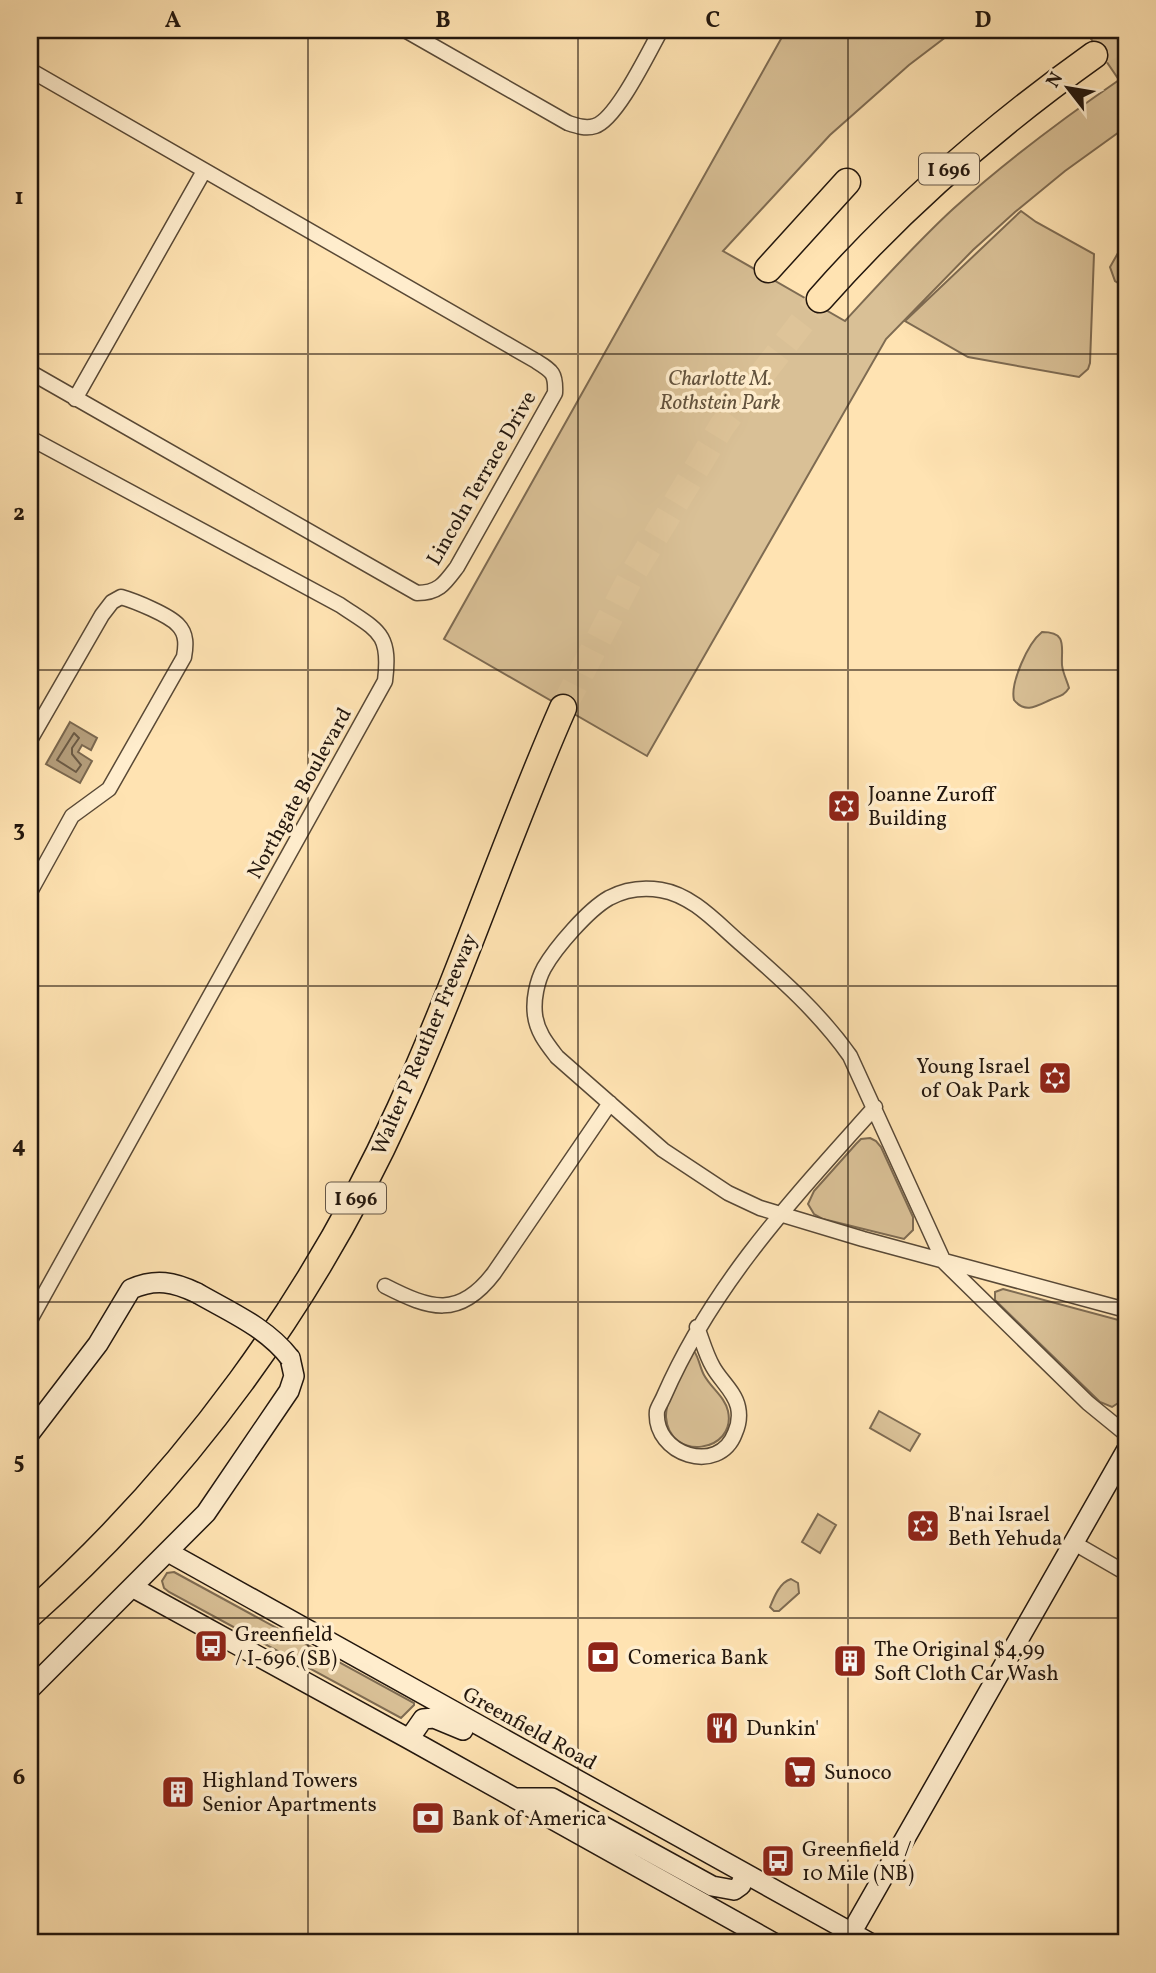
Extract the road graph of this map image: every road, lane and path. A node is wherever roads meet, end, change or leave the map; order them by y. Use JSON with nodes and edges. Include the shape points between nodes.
{"nodes":[{"id":1,"x":405,"y":30,"type":"edge"},
{"id":2,"x":661,"y":30,"type":"edge"},
{"id":3,"x":1094,"y":55,"type":"tunnel mouth"},
{"id":4,"x":30,"y":70,"type":"edge"},
{"id":5,"x":204,"y":171,"type":"junction"},
{"id":6,"x":847,"y":182,"type":"dead end"},
{"id":7,"x":768,"y":269,"type":"dead end"},
{"id":8,"x":820,"y":299,"type":"tunnel mouth"},
{"id":9,"x":30,"y":372,"type":"edge"},
{"id":10,"x":75,"y":398,"type":"junction"},
{"id":11,"x":30,"y":438,"type":"edge"},
{"id":12,"x":563,"y":708,"type":"tunnel mouth"},
{"id":13,"x":30,"y":740,"type":"edge"},
{"id":14,"x":30,"y":892,"type":"edge"},
{"id":15,"x":610,"y":1104,"type":"junction"},
{"id":16,"x":875,"y":1107,"type":"junction"},
{"id":17,"x":779,"y":1215,"type":"junction"},
{"id":18,"x":944,"y":1262,"type":"junction"},
{"id":19,"x":384,"y":1286,"type":"dead end"},
{"id":20,"x":1126,"y":1310,"type":"edge"},
{"id":21,"x":30,"y":1320,"type":"edge"},
{"id":22,"x":697,"y":1328,"type":"junction"},
{"id":23,"x":30,"y":1433,"type":"edge"},
{"id":24,"x":1126,"y":1434,"type":"edge"},
{"id":25,"x":1126,"y":1451,"type":"edge"},
{"id":26,"x":1074,"y":1543,"type":"junction"},
{"id":27,"x":168,"y":1552,"type":"junction"},
{"id":28,"x":1126,"y":1573,"type":"edge"},
{"id":29,"x":132,"y":1587,"type":"junction"},
{"id":30,"x":30,"y":1614,"type":"edge"},
{"id":31,"x":30,"y":1689,"type":"edge"},
{"id":32,"x":409,"y":1739,"type":"junction"},
{"id":33,"x":514,"y":1798,"type":"junction"},
{"id":34,"x":682,"y":1839,"type":"junction"},
{"id":35,"x":744,"y":1873,"type":"junction"},
{"id":36,"x":848,"y":1938,"type":"edge"},
{"id":37,"x":774,"y":1943,"type":"edge"},
{"id":38,"x":870,"y":1943,"type":"edge"}],
"edges":[{"from":1,"to":2,"type":"street","via":[[568,123],[584,127],[612,115]]},
{"from":3,"to":8,"type":"highway","number":"I 696","via":[[1001,124],[933,183]]},
{"from":4,"to":5,"type":"street","name":"Lincoln Terrace Drive"},
{"from":5,"to":10,"type":"street"},
{"from":5,"to":10,"type":"street","name":"Lincoln Terrace Drive","via":[[552,370],[555,393],[499,494],[444,584],[430,593],[417,593]]},
{"from":6,"to":7,"type":"highway"},
{"from":9,"to":10,"type":"street","name":"Lincoln Terrace Drive"},
{"from":11,"to":21,"type":"street","name":"Northgate Boulevard","via":[[340,606],[386,643],[388,657],[385,681]]},
{"from":12,"to":30,"type":"highway","name":"Walter P Reuther Freeway","number":"I 696","via":[[400,1108],[312,1277],[257,1360],[175,1465],[105,1544]]},
{"from":13,"to":14,"type":"street","via":[[112,602],[121,597],[141,603],[178,625],[187,643],[184,657],[109,789],[72,816]]},
{"from":15,"to":16,"type":"street","via":[[545,1042],[535,1015],[539,981],[545,967],[592,911],[621,892],[643,888],[693,902],[793,989],[833,1031]]},
{"from":15,"to":17,"type":"street","via":[[686,1167],[728,1193]]},
{"from":15,"to":19,"type":"street","via":[[494,1273],[472,1297],[452,1306],[432,1306]]},
{"from":16,"to":17,"type":"street"},
{"from":16,"to":18,"type":"street"},
{"from":17,"to":18,"type":"street"},
{"from":17,"to":22,"type":"street"},
{"from":18,"to":20,"type":"street"},
{"from":18,"to":24,"type":"street","via":[[1088,1403]]},
{"from":22,"to":22,"type":"street","via":[[657,1411],[669,1444],[697,1458],[722,1452],[739,1423],[738,1404],[711,1366]]},
{"from":23,"to":27,"type":"main road","bridge":true,"via":[[98,1344],[131,1289],[156,1282],[177,1284],[278,1343],[290,1358],[294,1376],[289,1391],[206,1513]]},
{"from":25,"to":26,"type":"main road"},
{"from":26,"to":28,"type":"street"},
{"from":26,"to":36,"type":"main road"},
{"from":27,"to":29,"type":"main road"},
{"from":27,"to":34,"type":"main road","name":"Greenfield Road"},
{"from":29,"to":31,"type":"main road"},
{"from":29,"to":32,"type":"main road"},
{"from":32,"to":33,"type":"main road"},
{"from":32,"to":34,"type":"main road","via":[[424,1718],[454,1724],[630,1824]]},
{"from":33,"to":35,"type":"main road","via":[[552,1798],[724,1890],[741,1885]]},
{"from":33,"to":37,"type":"main road"},
{"from":34,"to":35,"type":"main road","name":"Greenfield Road"},
{"from":35,"to":36,"type":"main road","name":"Greenfield Road"},
{"from":36,"to":38,"type":"main road","name":"Greenfield Road"}]}
